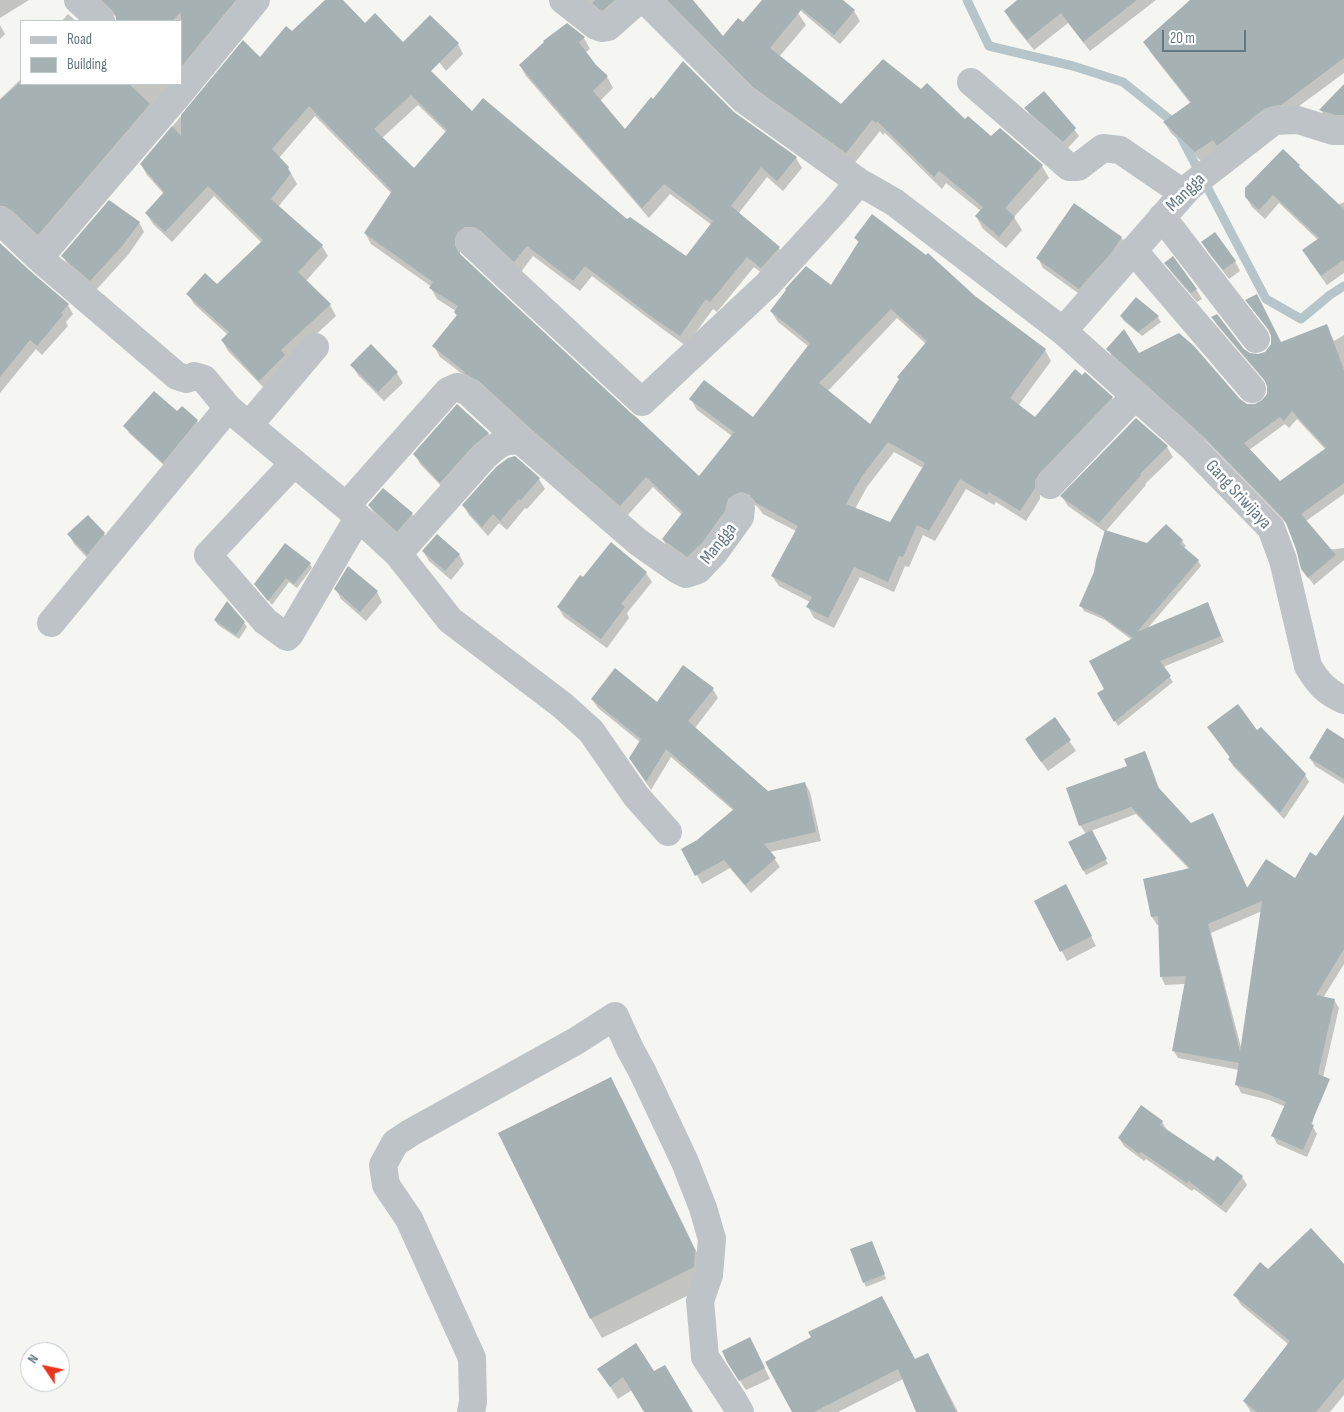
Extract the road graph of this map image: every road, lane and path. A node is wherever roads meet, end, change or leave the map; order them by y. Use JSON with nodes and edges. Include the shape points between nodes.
{"nodes":[{"id":1,"x":78,"y":0,"type":"edge"},
{"id":2,"x":256,"y":0,"type":"edge"},
{"id":3,"x":563,"y":0,"type":"edge"},
{"id":4,"x":642,"y":1,"type":"edge"},
{"id":5,"x":100,"y":20,"type":"edge"},
{"id":6,"x":182,"y":80,"type":"edge"},
{"id":7,"x":971,"y":82,"type":"dead end"},
{"id":8,"x":174,"y":89,"type":"edge"},
{"id":9,"x":1344,"y":131,"type":"edge"},
{"id":10,"x":859,"y":182,"type":"junction"},
{"id":11,"x":1186,"y":190,"type":"junction"},
{"id":12,"x":1162,"y":217,"type":"junction"},
{"id":13,"x":0,"y":221,"type":"edge"},
{"id":14,"x":470,"y":242,"type":"dead end"},
{"id":15,"x":1133,"y":250,"type":"junction"},
{"id":16,"x":39,"y":258,"type":"junction"},
{"id":17,"x":1063,"y":331,"type":"junction"},
{"id":18,"x":1256,"y":339,"type":"dead end"},
{"id":19,"x":315,"y":347,"type":"dead end"},
{"id":20,"x":1252,"y":389,"type":"dead end"},
{"id":21,"x":1135,"y":396,"type":"junction"},
{"id":22,"x":228,"y":408,"type":"junction"},
{"id":23,"x":249,"y":425,"type":"junction"},
{"id":24,"x":520,"y":440,"type":"junction"},
{"id":25,"x":294,"y":463,"type":"junction"},
{"id":26,"x":1050,"y":485,"type":"dead end"},
{"id":27,"x":740,"y":508,"type":"dead end"},
{"id":28,"x":352,"y":512,"type":"junction"},
{"id":29,"x":398,"y":554,"type":"junction"},
{"id":30,"x":51,"y":623,"type":"dead end"},
{"id":31,"x":1344,"y":700,"type":"edge"},
{"id":32,"x":668,"y":832,"type":"dead end"},
{"id":33,"x":470,"y":1412,"type":"edge"},
{"id":34,"x":740,"y":1412,"type":"edge"}],
"edges":[{"from":1,"to":5,"type":"street"},
{"from":2,"to":6,"type":"street"},
{"from":3,"to":4,"type":"street","via":[[602,28],[608,27]]},
{"from":4,"to":10,"type":"street","name":"Gang Sriwijaya","via":[[650,5],[743,99]]},
{"from":7,"to":11,"type":"street","via":[[1069,167],[1078,167],[1103,148],[1120,150]]},
{"from":8,"to":16,"type":"street"},
{"from":9,"to":11,"type":"street","name":"Mangga","via":[[1333,131],[1298,120],[1274,121]]},
{"from":10,"to":14,"type":"street","via":[[767,285],[642,402]]},
{"from":10,"to":17,"type":"street","name":"Gang Sriwijaya","via":[[894,202]]},
{"from":11,"to":12,"type":"street","name":"Mangga"},
{"from":12,"to":15,"type":"street","name":"Mangga"},
{"from":12,"to":18,"type":"street"},
{"from":13,"to":16,"type":"street"},
{"from":15,"to":17,"type":"street","name":"Mangga"},
{"from":15,"to":20,"type":"street"},
{"from":16,"to":22,"type":"street","via":[[177,376],[204,379]]},
{"from":17,"to":21,"type":"street","name":"Gang Sriwijaya"},
{"from":19,"to":23,"type":"street"},
{"from":21,"to":26,"type":"street"},
{"from":21,"to":31,"type":"street","name":"Gang Sriwijaya","via":[[1192,446],[1271,528],[1283,560],[1308,666],[1317,682]]},
{"from":22,"to":23,"type":"street"},
{"from":22,"to":30,"type":"street"},
{"from":23,"to":25,"type":"street"},
{"from":24,"to":27,"type":"street","name":"Mangga","via":[[638,542],[686,574],[698,570],[714,553],[740,517]]},
{"from":24,"to":28,"type":"street","via":[[468,392],[458,387],[448,391]]},
{"from":24,"to":29,"type":"street","via":[[506,441],[484,456]]},
{"from":25,"to":28,"type":"street"},
{"from":25,"to":28,"type":"street","via":[[208,555],[265,621],[287,637]]},
{"from":28,"to":29,"type":"street"},
{"from":29,"to":32,"type":"street","via":[[450,620],[591,731],[636,796]]},
{"from":33,"to":34,"type":"street","via":[[473,1402],[472,1358],[409,1219],[386,1184],[383,1165],[396,1143],[410,1133],[615,1016],[703,1208],[712,1240],[709,1275],[700,1301],[705,1357]]}]}
